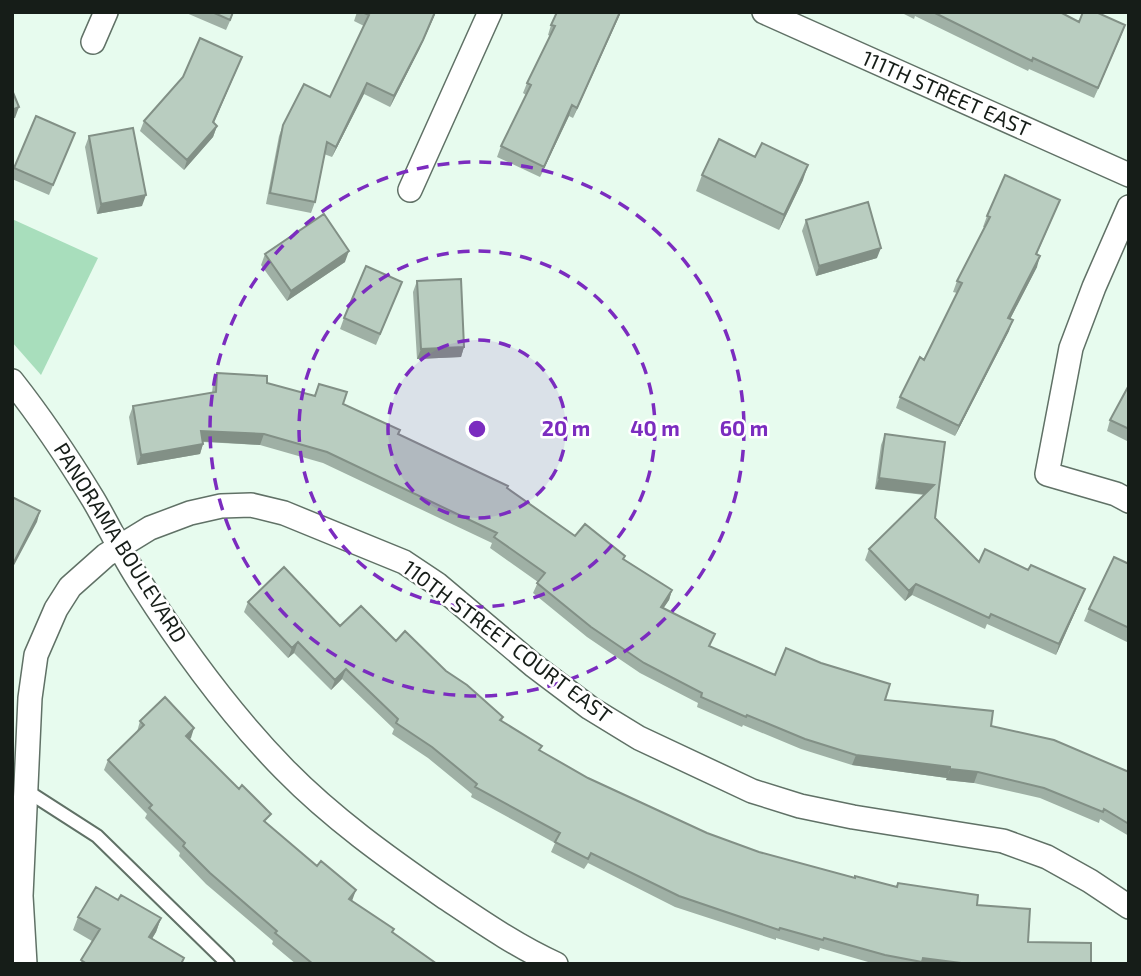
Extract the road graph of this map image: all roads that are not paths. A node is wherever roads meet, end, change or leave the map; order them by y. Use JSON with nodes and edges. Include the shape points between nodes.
{"nodes":[{"id":1,"x":106,"y":12,"type":"edge"},
{"id":2,"x":490,"y":12,"type":"edge"},
{"id":3,"x":764,"y":12,"type":"edge"},
{"id":4,"x":93,"y":41,"type":"dead end"},
{"id":5,"x":1129,"y":175,"type":"edge"},
{"id":6,"x":410,"y":190,"type":"dead end"},
{"id":7,"x":1129,"y":207,"type":"edge"},
{"id":8,"x":12,"y":381,"type":"edge"},
{"id":9,"x":1129,"y":500,"type":"edge"},
{"id":10,"x":120,"y":548,"type":"junction"},
{"id":11,"x":27,"y":792,"type":"junction"},
{"id":12,"x":1129,"y":906,"type":"edge"},
{"id":13,"x":25,"y":964,"type":"edge"},
{"id":14,"x":228,"y":964,"type":"edge"},
{"id":15,"x":556,"y":964,"type":"edge"}],
"edges":[{"from":1,"to":4,"type":"street"},
{"from":2,"to":6,"type":"street"},
{"from":3,"to":5,"type":"street","name":"111TH STREET EAST"},
{"from":7,"to":9,"type":"street","via":[[1071,348],[1047,474]]},
{"from":8,"to":10,"type":"street","name":"PANORAMA BOULEVARD","via":[[48,427]]},
{"from":10,"to":11,"type":"street","name":"110TH STREET COURT EAST","via":[[69,587],[36,655]]},
{"from":10,"to":12,"type":"street","name":"110TH STREET COURT EAST","via":[[150,528],[221,506],[251,505],[303,520],[404,562],[590,708],[639,738],[739,785],[800,806],[1003,841],[1047,857]]},
{"from":10,"to":15,"type":"street","name":"PANORAMA BOULEVARD","via":[[182,645],[286,771],[410,873],[478,920]]},
{"from":11,"to":13,"type":"street","name":"110TH STREET COURT EAST","via":[[21,896]]},
{"from":11,"to":14,"type":"lane","via":[[97,836]]}]}
